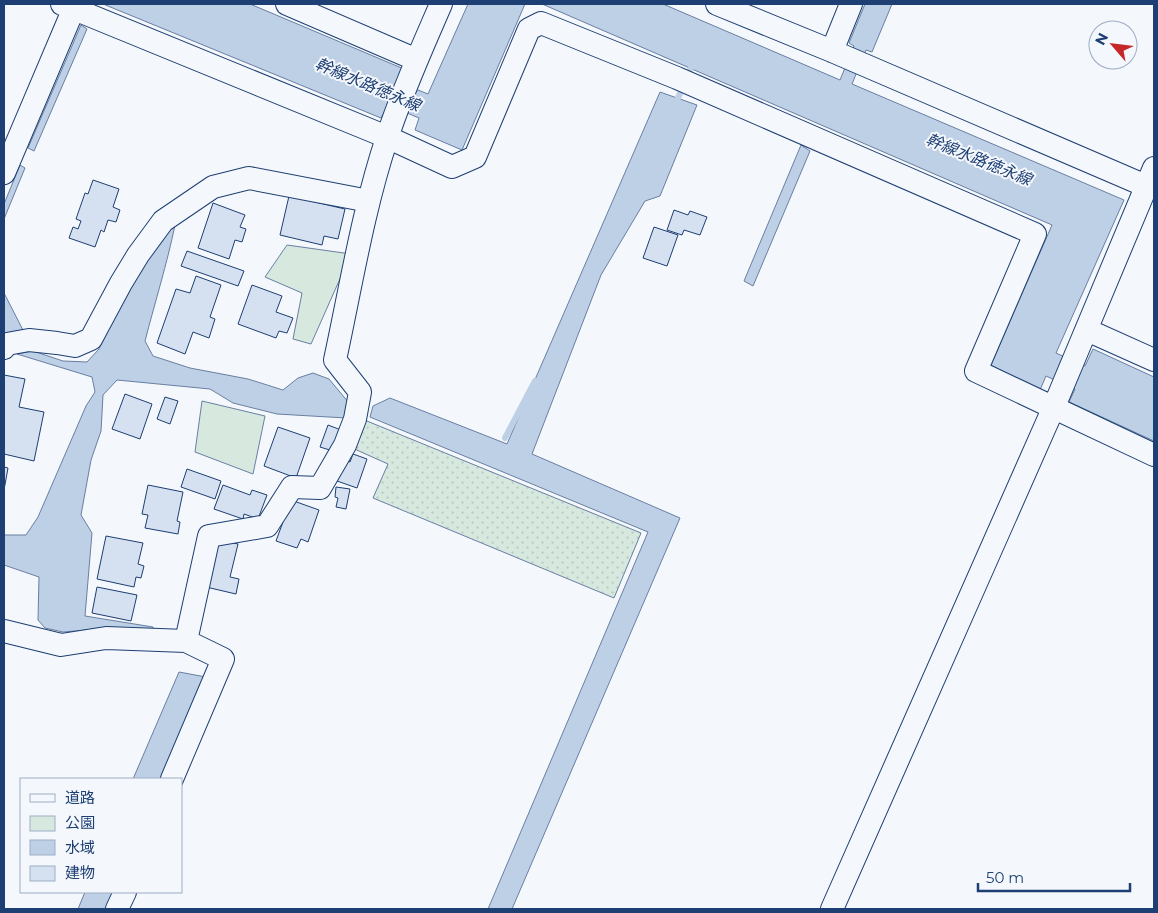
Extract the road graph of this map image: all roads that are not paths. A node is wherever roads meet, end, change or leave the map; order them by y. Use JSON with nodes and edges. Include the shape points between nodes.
{"nodes":[{"id":1,"x":287,"y":4,"type":"edge"},
{"id":2,"x":441,"y":4,"type":"edge"},
{"id":3,"x":717,"y":4,"type":"edge"},
{"id":4,"x":851,"y":4,"type":"edge"},
{"id":5,"x":68,"y":6,"type":"edge"},
{"id":6,"x":847,"y":57,"type":"junction"},
{"id":7,"x":413,"y":70,"type":"junction"},
{"id":8,"x":391,"y":127,"type":"junction"},
{"id":9,"x":4,"y":173,"type":"edge"},
{"id":10,"x":1150,"y":177,"type":"edge"},
{"id":11,"x":369,"y":201,"type":"junction"},
{"id":12,"x":1087,"y":330,"type":"junction"},
{"id":13,"x":5,"y":346,"type":"edge"},
{"id":14,"x":1154,"y":360,"type":"edge"},
{"id":15,"x":1056,"y":399,"type":"junction"},
{"id":16,"x":1154,"y":456,"type":"edge"},
{"id":17,"x":4,"y":631,"type":"edge"},
{"id":18,"x":186,"y":641,"type":"junction"},
{"id":19,"x":172,"y":778,"type":"edge"},
{"id":20,"x":124,"y":893,"type":"edge"},
{"id":21,"x":117,"y":909,"type":"edge"},
{"id":22,"x":832,"y":909,"type":"edge"}],
"edges":[{"from":1,"to":7,"type":"street"},
{"from":2,"to":7,"type":"street"},
{"from":3,"to":6,"type":"street"},
{"from":4,"to":6,"type":"street"},
{"from":5,"to":8,"type":"street"},
{"from":5,"to":9,"type":"street"},
{"from":6,"to":10,"type":"street"},
{"from":7,"to":8,"type":"street"},
{"from":8,"to":11,"type":"street"},
{"from":8,"to":15,"type":"street","via":[[452,167],[475,157],[529,29],[541,23],[686,82],[1035,234],[976,371]]},
{"from":10,"to":12,"type":"street"},
{"from":11,"to":13,"type":"street","via":[[249,178],[213,187],[163,221],[138,255],[91,339],[75,346],[29,340]]},
{"from":11,"to":18,"type":"street","via":[[335,360],[360,392],[355,419],[345,445],[320,488],[292,487],[267,526],[209,536]]},
{"from":12,"to":14,"type":"street"},
{"from":12,"to":15,"type":"street"},
{"from":15,"to":16,"type":"street"},
{"from":15,"to":22,"type":"street"},
{"from":17,"to":18,"type":"street","via":[[61,645],[106,638]]},
{"from":18,"to":19,"type":"street","via":[[224,659]]},
{"from":20,"to":21,"type":"street"}]}
